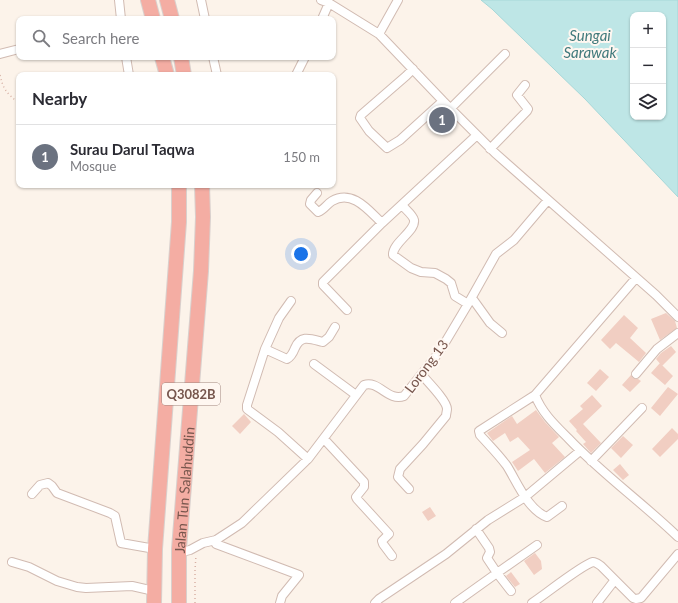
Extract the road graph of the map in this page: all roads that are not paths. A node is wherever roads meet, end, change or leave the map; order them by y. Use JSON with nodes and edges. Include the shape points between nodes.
{"nodes":[{"id":1,"x":119,"y":0,"type":"edge"},
{"id":2,"x":148,"y":0,"type":"edge"},
{"id":3,"x":167,"y":0,"type":"edge"},
{"id":4,"x":201,"y":0,"type":"edge"},
{"id":5,"x":398,"y":0,"type":"edge"},
{"id":6,"x":325,"y":1,"type":"edge"},
{"id":7,"x":121,"y":16,"type":"edge"},
{"id":8,"x":152,"y":16,"type":"edge"},
{"id":9,"x":171,"y":16,"type":"edge"},
{"id":10,"x":204,"y":16,"type":"edge"},
{"id":11,"x":322,"y":16,"type":"edge"},
{"id":12,"x":379,"y":34,"type":"junction"},
{"id":13,"x":16,"y":50,"type":"edge"},
{"id":14,"x":0,"y":54,"type":"edge"},
{"id":15,"x":504,"y":54,"type":"dead end"},
{"id":16,"x":126,"y":60,"type":"edge"},
{"id":17,"x":163,"y":60,"type":"edge"},
{"id":18,"x":182,"y":60,"type":"edge"},
{"id":19,"x":214,"y":60,"type":"edge"},
{"id":20,"x":304,"y":60,"type":"edge"},
{"id":21,"x":413,"y":69,"type":"junction"},
{"id":22,"x":128,"y":72,"type":"edge"},
{"id":23,"x":166,"y":72,"type":"edge"},
{"id":24,"x":184,"y":72,"type":"edge"},
{"id":25,"x":216,"y":72,"type":"edge"},
{"id":26,"x":298,"y":72,"type":"edge"},
{"id":27,"x":525,"y":85,"type":"dead end"},
{"id":28,"x":443,"y":101,"type":"junction"},
{"id":29,"x":451,"y":108,"type":"junction"},
{"id":30,"x":477,"y":135,"type":"junction"},
{"id":31,"x":490,"y":148,"type":"junction"},
{"id":32,"x":179,"y":188,"type":"edge"},
{"id":33,"x":202,"y":188,"type":"edge"},
{"id":34,"x":317,"y":193,"type":"dead end"},
{"id":35,"x":548,"y":200,"type":"junction"},
{"id":36,"x":402,"y":205,"type":"junction"},
{"id":37,"x":382,"y":223,"type":"junction"},
{"id":38,"x":636,"y":278,"type":"junction"},
{"id":39,"x":291,"y":301,"type":"dead end"},
{"id":40,"x":470,"y":301,"type":"junction"},
{"id":41,"x":347,"y":310,"type":"dead end"},
{"id":42,"x":678,"y":317,"type":"edge"},
{"id":43,"x":334,"y":327,"type":"dead end"},
{"id":44,"x":678,"y":333,"type":"edge"},
{"id":45,"x":502,"y":334,"type":"dead end"},
{"id":46,"x":265,"y":349,"type":"junction"},
{"id":47,"x":314,"y":364,"type":"dead end"},
{"id":48,"x":636,"y":374,"type":"dead end"},
{"id":49,"x":422,"y":375,"type":"junction"},
{"id":50,"x":356,"y":395,"type":"junction"},
{"id":51,"x":535,"y":395,"type":"junction"},
{"id":52,"x":642,"y":408,"type":"dead end"},
{"id":53,"x":324,"y":439,"type":"junction"},
{"id":54,"x":580,"y":451,"type":"junction"},
{"id":55,"x":308,"y":459,"type":"junction"},
{"id":56,"x":591,"y":461,"type":"junction"},
{"id":57,"x":409,"y":489,"type":"dead end"},
{"id":58,"x":32,"y":494,"type":"dead end"},
{"id":59,"x":525,"y":498,"type":"junction"},
{"id":60,"x":562,"y":506,"type":"dead end"},
{"id":61,"x":476,"y":529,"type":"junction"},
{"id":62,"x":678,"y":537,"type":"edge"},
{"id":63,"x":213,"y":540,"type":"junction"},
{"id":64,"x":537,"y":544,"type":"dead end"},
{"id":65,"x":155,"y":549,"type":"junction"},
{"id":66,"x":179,"y":549,"type":"junction"},
{"id":67,"x":678,"y":554,"type":"edge"},
{"id":68,"x":392,"y":556,"type":"dead end"},
{"id":69,"x":12,"y":562,"type":"dead end"},
{"id":70,"x":497,"y":573,"type":"junction"},
{"id":71,"x":614,"y":581,"type":"junction"},
{"id":72,"x":511,"y":591,"type":"dead end"},
{"id":73,"x":154,"y":597,"type":"edge"},
{"id":74,"x":179,"y":603,"type":"edge"},
{"id":75,"x":280,"y":603,"type":"edge"},
{"id":76,"x":375,"y":603,"type":"edge"},
{"id":77,"x":455,"y":603,"type":"edge"},
{"id":78,"x":533,"y":603,"type":"edge"},
{"id":79,"x":596,"y":603,"type":"edge"}],
"edges":[{"from":1,"to":7,"type":"street"},
{"from":2,"to":8,"type":"highway"},
{"from":3,"to":9,"type":"highway"},
{"from":4,"to":10,"type":"street"},
{"from":5,"to":12,"type":"street"},
{"from":6,"to":11,"type":"street"},
{"from":6,"to":12,"type":"street"},
{"from":12,"to":21,"type":"street"},
{"from":13,"to":14,"type":"street"},
{"from":15,"to":29,"type":"street"},
{"from":16,"to":22,"type":"street"},
{"from":17,"to":23,"type":"highway"},
{"from":18,"to":24,"type":"highway"},
{"from":19,"to":25,"type":"street"},
{"from":20,"to":26,"type":"street"},
{"from":21,"to":28,"type":"street"},
{"from":21,"to":28,"type":"street","via":[[361,115],[360,118],[369,130],[387,148],[400,140]]},
{"from":27,"to":31,"type":"street","via":[[517,95],[527,106],[527,111]]},
{"from":28,"to":29,"type":"street"},
{"from":29,"to":30,"type":"street"},
{"from":30,"to":31,"type":"street"},
{"from":30,"to":36,"type":"street"},
{"from":31,"to":35,"type":"street"},
{"from":32,"to":65,"type":"highway","name":"Jalan Tun Salahuddin","via":[[179,222]]},
{"from":33,"to":66,"type":"highway","name":"Jalan Tun Salahuddin","number":"Q3082B","via":[[201,272]]},
{"from":34,"to":37,"type":"street","via":[[310,204],[318,212],[330,202],[345,197],[362,204]]},
{"from":35,"to":38,"type":"street"},
{"from":35,"to":40,"type":"street","name":"Lorong 13","via":[[514,240],[496,254]]},
{"from":36,"to":37,"type":"street"},
{"from":36,"to":40,"type":"street","via":[[414,221],[413,226],[392,252],[393,255],[411,268],[446,279],[455,296]]},
{"from":37,"to":41,"type":"street","via":[[323,282]]},
{"from":38,"to":42,"type":"street"},
{"from":38,"to":51,"type":"street"},
{"from":39,"to":46,"type":"street","via":[[279,318]]},
{"from":40,"to":45,"type":"street"},
{"from":40,"to":49,"type":"street","name":"Lorong 13","via":[[440,351]]},
{"from":43,"to":46,"type":"street","via":[[323,342],[310,339],[298,341],[292,355],[287,359]]},
{"from":44,"to":48,"type":"street","via":[[657,349]]},
{"from":46,"to":55,"type":"street","via":[[246,409],[278,432]]},
{"from":47,"to":50,"type":"street"},
{"from":49,"to":50,"type":"street","name":"Lorong 13","via":[[404,396],[398,398],[373,384],[364,385]]},
{"from":49,"to":57,"type":"street","via":[[448,410],[446,416],[400,469],[398,477]]},
{"from":50,"to":53,"type":"street","name":"Lorong 13"},
{"from":51,"to":54,"type":"street","via":[[549,418]]},
{"from":51,"to":59,"type":"street","via":[[478,431],[506,466]]},
{"from":52,"to":56,"type":"street"},
{"from":53,"to":55,"type":"street","name":"Lorong 13"},
{"from":53,"to":68,"type":"street","via":[[364,482],[364,487],[356,497],[389,534],[382,541]]},
{"from":54,"to":56,"type":"street"},
{"from":54,"to":59,"type":"street"},
{"from":55,"to":63,"type":"street","name":"Lorong 13","via":[[242,523]]},
{"from":56,"to":62,"type":"street"},
{"from":58,"to":65,"type":"street","via":[[40,485],[48,483],[57,493],[115,516],[121,543]]},
{"from":59,"to":60,"type":"street","via":[[547,517]]},
{"from":59,"to":61,"type":"street"},
{"from":61,"to":70,"type":"street","via":[[489,548],[487,558]]},
{"from":61,"to":76,"type":"street","via":[[446,554]]},
{"from":63,"to":66,"type":"street","name":"Lorong 13","via":[[186,551]]},
{"from":63,"to":75,"type":"street","via":[[225,548],[299,575],[282,596]]},
{"from":64,"to":70,"type":"street"},
{"from":65,"to":73,"type":"highway","name":"Jalan Tun Salahuddin"},
{"from":66,"to":74,"type":"highway","name":"Jalan Tun Salahuddin","number":"Q3082B"},
{"from":67,"to":71,"type":"street","via":[[641,598],[633,598]]},
{"from":69,"to":73,"type":"street","via":[[77,588],[132,586]]},
{"from":70,"to":72,"type":"street"},
{"from":70,"to":77,"type":"street"},
{"from":71,"to":78,"type":"street","via":[[601,566],[592,562]]},
{"from":71,"to":79,"type":"street"}]}
